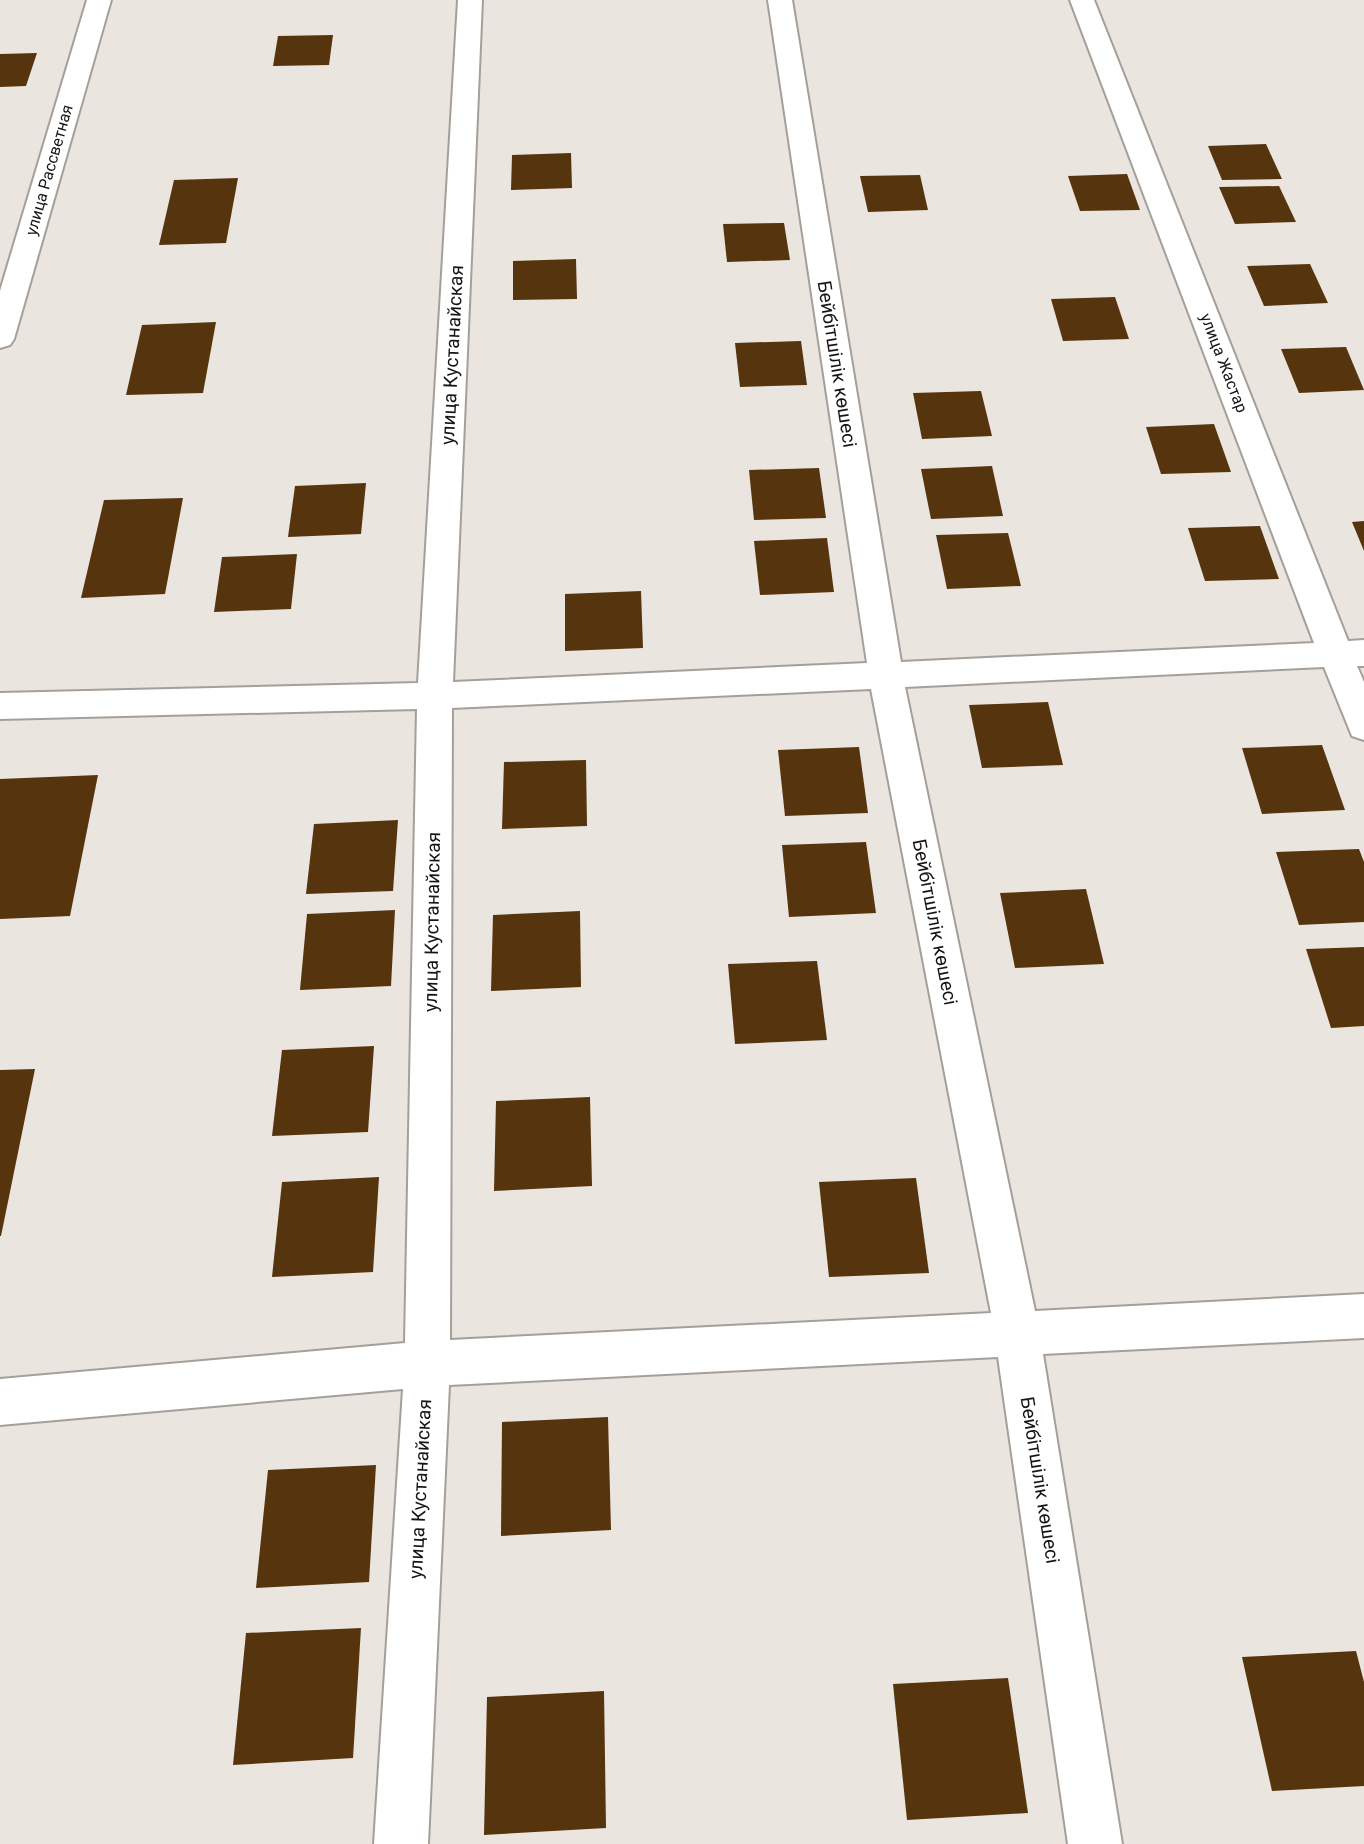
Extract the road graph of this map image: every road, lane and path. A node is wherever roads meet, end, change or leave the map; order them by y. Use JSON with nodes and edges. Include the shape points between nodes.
{"nodes":[{"id":1,"x":99,"y":0,"type":"edge"},
{"id":2,"x":470,"y":0,"type":"edge"},
{"id":3,"x":780,"y":0,"type":"edge"},
{"id":4,"x":1082,"y":0,"type":"edge"},
{"id":5,"x":0,"y":339,"type":"edge"},
{"id":6,"x":1350,"y":653,"type":"edge"},
{"id":7,"x":886,"y":677,"type":"junction"},
{"id":8,"x":435,"y":696,"type":"junction"},
{"id":9,"x":0,"y":706,"type":"edge"},
{"id":10,"x":1364,"y":727,"type":"edge"},
{"id":11,"x":1364,"y":1316,"type":"edge"},
{"id":12,"x":1017,"y":1332,"type":"junction"},
{"id":13,"x":427,"y":1364,"type":"junction"},
{"id":14,"x":0,"y":1402,"type":"edge"},
{"id":15,"x":401,"y":1844,"type":"edge"},
{"id":16,"x":1095,"y":1844,"type":"edge"}],
"edges":[{"from":1,"to":5,"type":"street","name":"улица Рассветная"},
{"from":2,"to":8,"type":"street","name":"улица Кустанайская"},
{"from":3,"to":7,"type":"street","name":"Бейбітшілік көшесі"},
{"from":4,"to":6,"type":"street","name":"улица Жастар"},
{"from":6,"to":7,"type":"street"},
{"from":6,"to":10,"type":"street","name":"улица Жастар"},
{"from":7,"to":8,"type":"street"},
{"from":7,"to":12,"type":"street","name":"Бейбітшілік көшесі"},
{"from":8,"to":9,"type":"street"},
{"from":8,"to":13,"type":"street","name":"улица Кустанайская"},
{"from":11,"to":12,"type":"street"},
{"from":12,"to":13,"type":"street"},
{"from":12,"to":16,"type":"street","name":"Бейбітшілік көшесі"},
{"from":13,"to":14,"type":"street"},
{"from":13,"to":15,"type":"street","name":"улица Кустанайская"}]}
